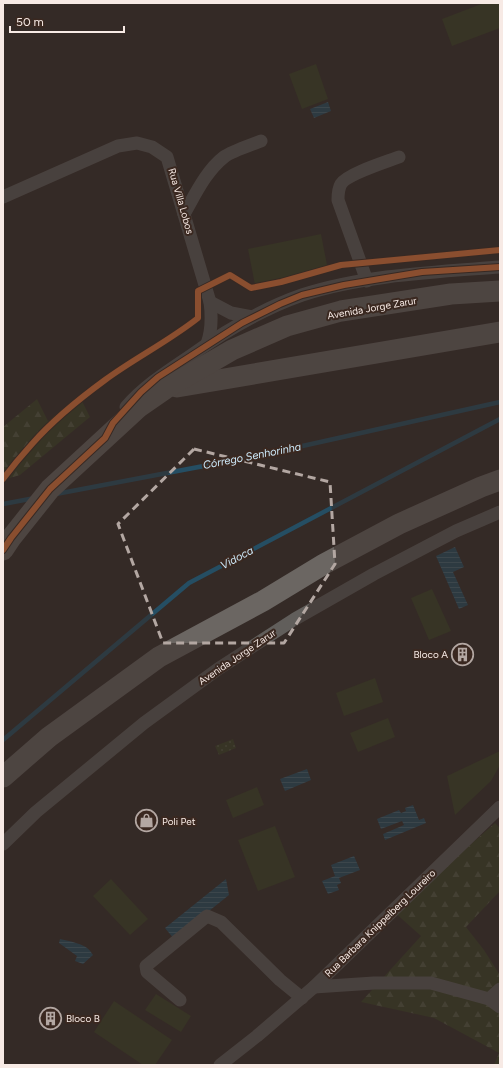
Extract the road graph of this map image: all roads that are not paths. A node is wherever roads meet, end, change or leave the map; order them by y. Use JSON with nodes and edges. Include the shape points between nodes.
{"nodes":[{"id":1,"x":261,"y":141,"type":"dead end"},
{"id":2,"x":399,"y":157,"type":"dead end"},
{"id":3,"x":3,"y":197,"type":"edge"},
{"id":4,"x":184,"y":214,"type":"junction"},
{"id":5,"x":500,"y":267,"type":"edge"},
{"id":6,"x":367,"y":281,"type":"junction"},
{"id":7,"x":500,"y":292,"type":"edge"},
{"id":8,"x":210,"y":302,"type":"junction"},
{"id":9,"x":252,"y":317,"type":"junction"},
{"id":10,"x":500,"y":332,"type":"edge"},
{"id":11,"x":207,"y":344,"type":"junction"},
{"id":12,"x":165,"y":389,"type":"junction"},
{"id":13,"x":100,"y":442,"type":"junction"},
{"id":14,"x":500,"y":480,"type":"edge"},
{"id":15,"x":500,"y":512,"type":"edge"},
{"id":16,"x":7,"y":544,"type":"edge"},
{"id":17,"x":3,"y":777,"type":"edge"},
{"id":18,"x":500,"y":807,"type":"edge"},
{"id":19,"x":3,"y":844,"type":"edge"},
{"id":20,"x":314,"y":987,"type":"junction"},
{"id":21,"x":500,"y":989,"type":"edge"},
{"id":22,"x":302,"y":998,"type":"junction"},
{"id":23,"x":180,"y":1000,"type":"dead end"},
{"id":24,"x":495,"y":1003,"type":"edge"},
{"id":25,"x":257,"y":1036,"type":"junction"},
{"id":26,"x":220,"y":1065,"type":"edge"},
{"id":27,"x":234,"y":1065,"type":"edge"}],
"edges":[{"from":1,"to":4,"type":"street","via":[[224,157],[203,182]]},
{"from":2,"to":6,"type":"street","via":[[350,176],[341,183],[338,192],[338,200]]},
{"from":3,"to":4,"type":"street","name":"Rua Villa Lobos","via":[[118,146],[138,143],[152,147],[167,157]]},
{"from":4,"to":8,"type":"street","name":"Rua Villa Lobos"},
{"from":5,"to":6,"type":"street","via":[[422,272]]},
{"from":6,"to":9,"type":"street","via":[[302,295]]},
{"from":7,"to":12,"type":"main road","name":"Avenida Jorge Zarur","via":[[451,294],[348,310],[287,326],[232,350]]},
{"from":8,"to":9,"type":"street","via":[[231,313]]},
{"from":8,"to":11,"type":"street","name":"Rua Villa Lobos","via":[[212,320]]},
{"from":9,"to":11,"type":"street"},
{"from":10,"to":12,"type":"main road","name":"Avenida Jorge Zarur"},
{"from":11,"to":13,"type":"street","via":[[158,377],[141,392]]},
{"from":12,"to":13,"type":"main road","name":"Avenida Jorge Zarur","via":[[139,407]]},
{"from":13,"to":16,"type":"main road","name":"Avenida Jorge Zarur","via":[[50,489]]},
{"from":14,"to":17,"type":"main road","via":[[399,524],[159,657],[49,737]]},
{"from":15,"to":19,"type":"street","name":"Avenida Jorge Zarur","via":[[456,531],[374,574],[295,619],[218,669],[144,723],[36,812]]},
{"from":18,"to":20,"type":"street","name":"Rua Barbara Knippelberg Loureiro"},
{"from":20,"to":22,"type":"street","name":"Rua Barbara Knippelberg Loureiro"},
{"from":20,"to":24,"type":"street","via":[[432,983]]},
{"from":21,"to":24,"type":"street"},
{"from":22,"to":23,"type":"street","via":[[221,922],[207,916],[146,966],[147,972]]},
{"from":22,"to":25,"type":"street","name":"Rua Barbara Knippelberg Loureiro"},
{"from":25,"to":26,"type":"street","name":"Rua Barbara Knippelberg Loureiro"},
{"from":25,"to":27,"type":"street","name":"Rua Barbara Knippelberg Loureiro"}]}
